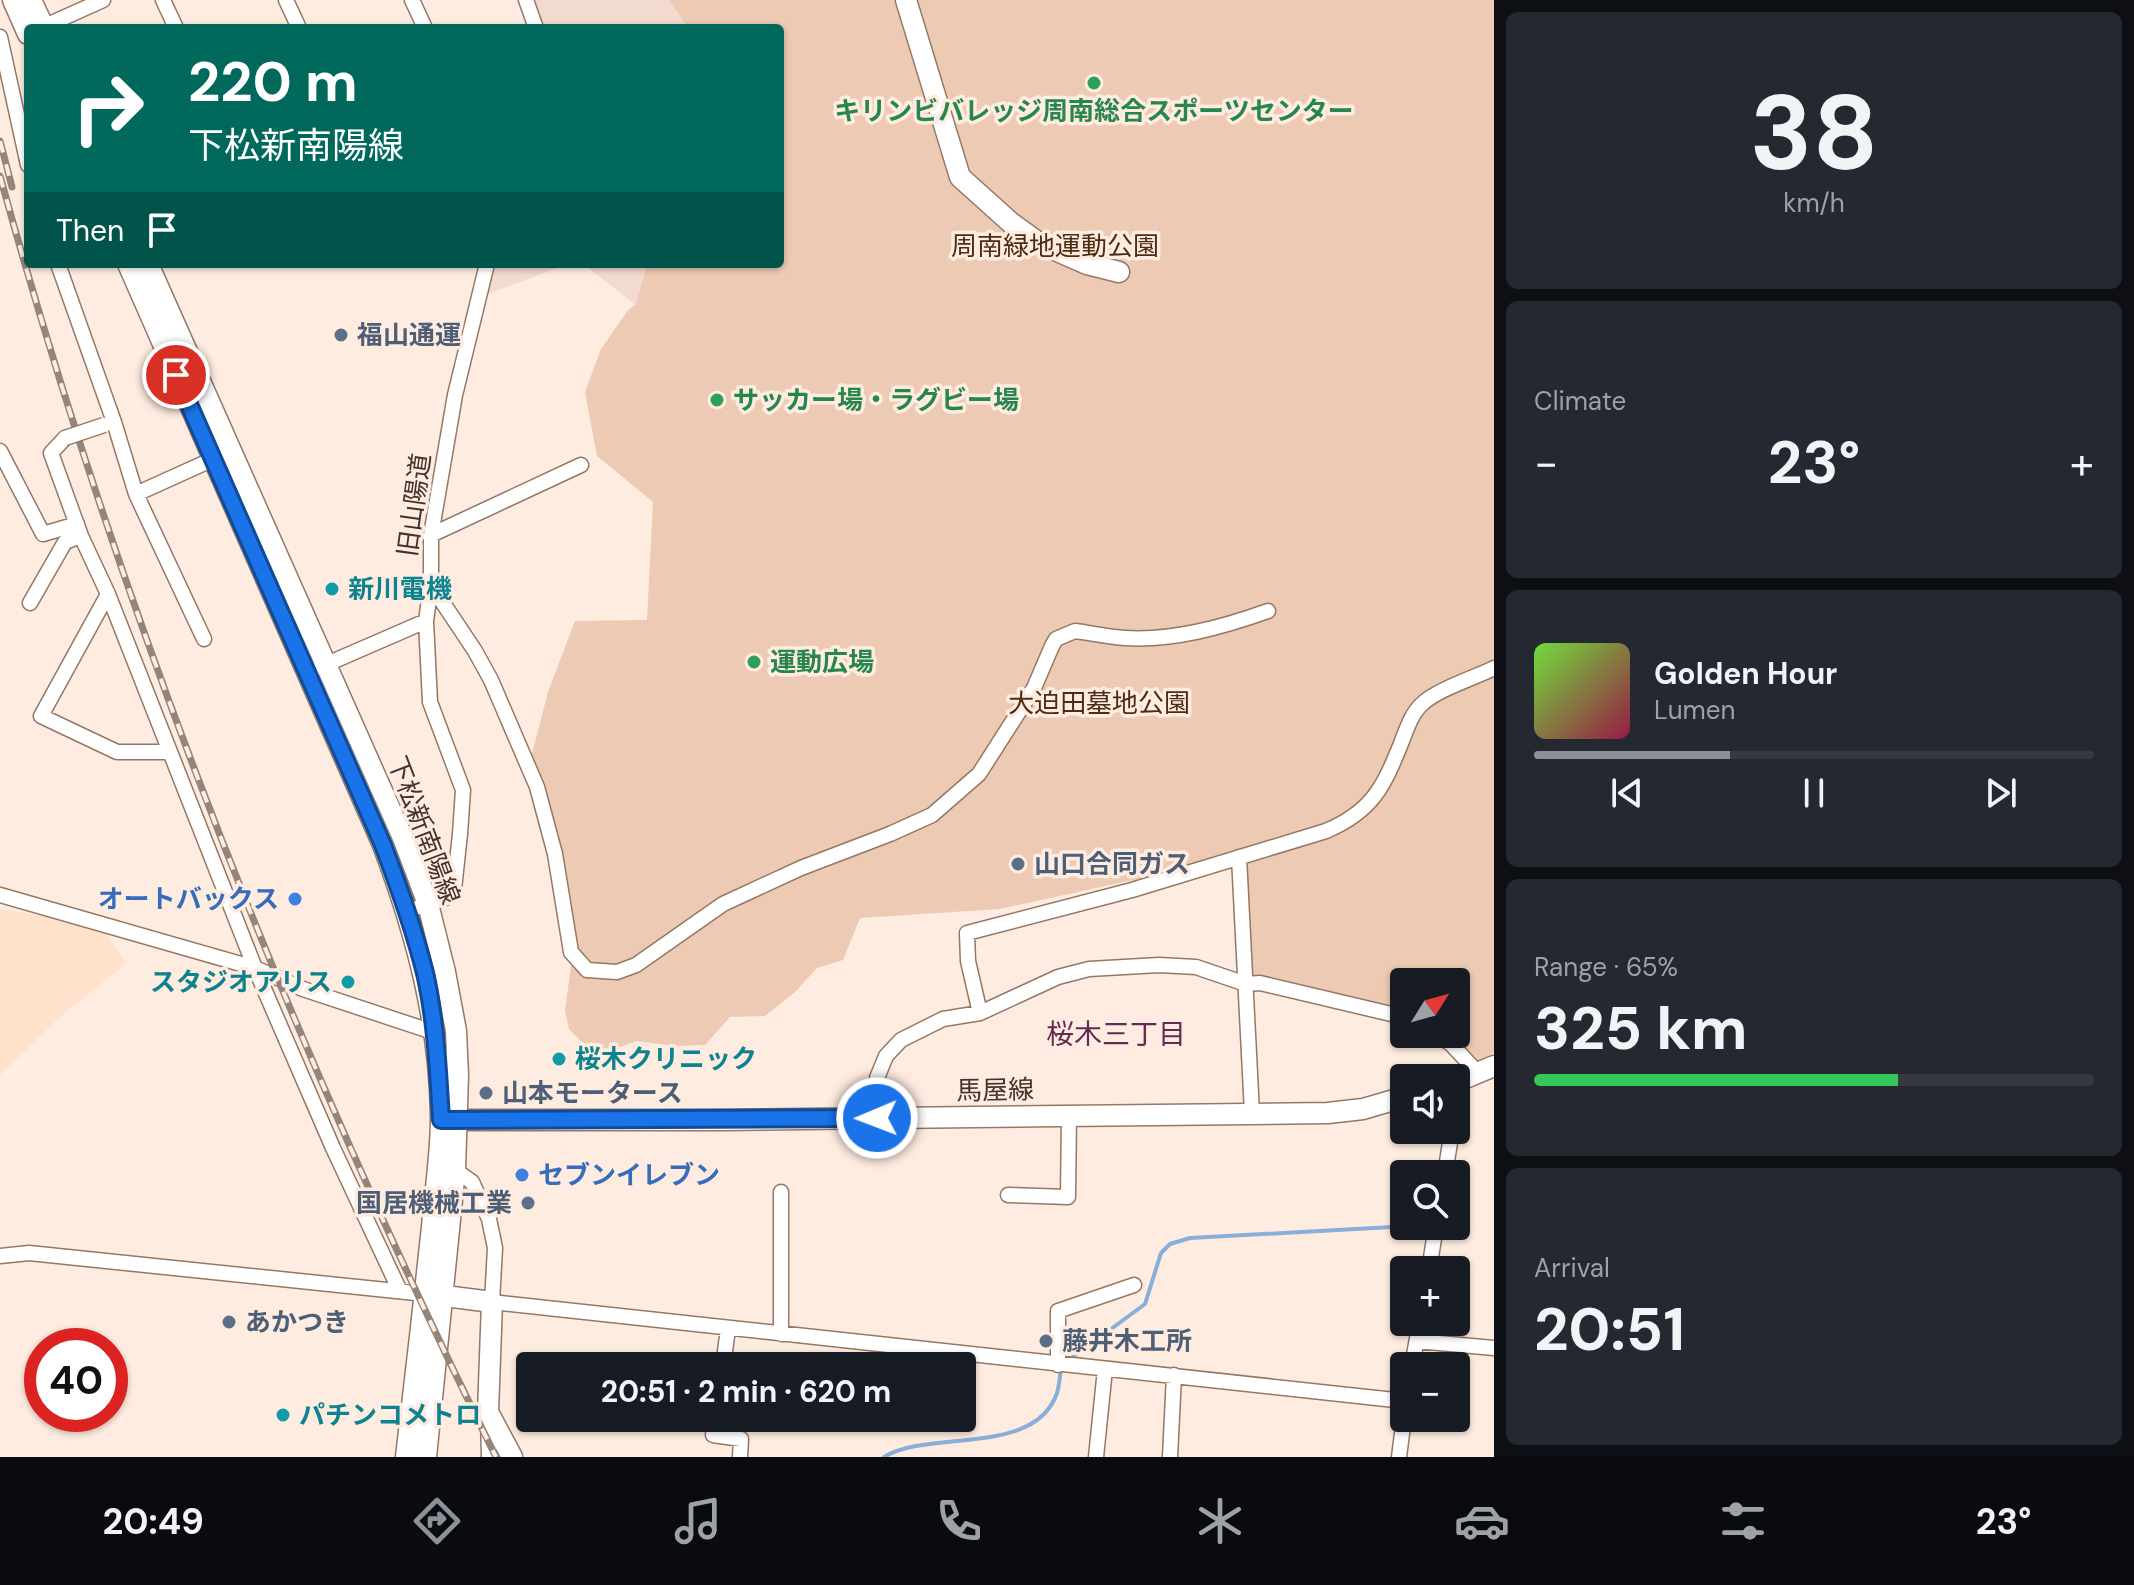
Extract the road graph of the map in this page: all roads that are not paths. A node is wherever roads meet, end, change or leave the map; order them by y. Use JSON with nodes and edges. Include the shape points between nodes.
{"nodes":[{"id":1,"x":103,"y":0,"type":"edge"},
{"id":2,"x":163,"y":0,"type":"edge"},
{"id":3,"x":286,"y":0,"type":"edge"},
{"id":4,"x":412,"y":0,"type":"edge"},
{"id":5,"x":526,"y":0,"type":"edge"},
{"id":6,"x":906,"y":0,"type":"edge"},
{"id":7,"x":15,"y":4,"type":"edge"},
{"id":8,"x":33,"y":24,"type":"edge"},
{"id":9,"x":51,"y":24,"type":"edge"},
{"id":10,"x":174,"y":24,"type":"edge"},
{"id":11,"x":297,"y":24,"type":"edge"},
{"id":12,"x":423,"y":24,"type":"edge"},
{"id":13,"x":535,"y":24,"type":"edge"},
{"id":14,"x":0,"y":37,"type":"edge"},
{"id":15,"x":24,"y":147,"type":"edge"},
{"id":16,"x":59,"y":268,"type":"edge"},
{"id":17,"x":130,"y":268,"type":"edge"},
{"id":18,"x":150,"y":268,"type":"edge"},
{"id":19,"x":486,"y":268,"type":"edge"},
{"id":20,"x":1119,"y":272,"type":"dead end"},
{"id":21,"x":109,"y":424,"type":"junction"},
{"id":22,"x":0,"y":451,"type":"edge"},
{"id":23,"x":232,"y":451,"type":"junction"},
{"id":24,"x":212,"y":459,"type":"junction"},
{"id":25,"x":581,"y":465,"type":"dead end"},
{"id":26,"x":136,"y":494,"type":"junction"},
{"id":27,"x":79,"y":530,"type":"junction"},
{"id":28,"x":431,"y":535,"type":"junction"},
{"id":29,"x":431,"y":585,"type":"junction"},
{"id":30,"x":108,"y":594,"type":"junction"},
{"id":31,"x":30,"y":603,"type":"dead end"},
{"id":32,"x":1268,"y":611,"type":"dead end"},
{"id":33,"x":426,"y":621,"type":"junction"},
{"id":34,"x":204,"y":639,"type":"dead end"},
{"id":35,"x":1494,"y":668,"type":"edge"},
{"id":36,"x":316,"y":669,"type":"junction"},
{"id":37,"x":168,"y":752,"type":"junction"},
{"id":38,"x":1239,"y":857,"type":"junction"},
{"id":39,"x":0,"y":895,"type":"edge"},
{"id":40,"x":418,"y":908,"type":"junction"},
{"id":41,"x":255,"y":968,"type":"junction"},
{"id":42,"x":1246,"y":984,"type":"junction"},
{"id":43,"x":980,"y":1013,"type":"junction"},
{"id":44,"x":1390,"y":1014,"type":"edge"},
{"id":45,"x":433,"y":1032,"type":"junction"},
{"id":46,"x":1454,"y":1048,"type":"edge"},
{"id":47,"x":1472,"y":1075,"type":"edge"},
{"id":48,"x":1390,"y":1100,"type":"edge"},
{"id":49,"x":1252,"y":1113,"type":"junction"},
{"id":50,"x":1069,"y":1115,"type":"junction"},
{"id":51,"x":877,"y":1118,"type":"junction"},
{"id":52,"x":450,"y":1120,"type":"junction"},
{"id":53,"x":455,"y":1170,"type":"junction"},
{"id":54,"x":781,"y":1192,"type":"dead end"},
{"id":55,"x":1008,"y":1195,"type":"dead end"},
{"id":56,"x":0,"y":1256,"type":"edge"},
{"id":57,"x":1134,"y":1285,"type":"dead end"},
{"id":58,"x":399,"y":1289,"type":"junction"},
{"id":59,"x":433,"y":1295,"type":"junction"},
{"id":60,"x":492,"y":1302,"type":"junction"},
{"id":61,"x":728,"y":1329,"type":"junction"},
{"id":62,"x":781,"y":1334,"type":"junction"},
{"id":63,"x":1418,"y":1336,"type":"edge"},
{"id":64,"x":1417,"y":1341,"type":"junction"},
{"id":65,"x":1494,"y":1348,"type":"edge"},
{"id":66,"x":725,"y":1352,"type":"edge"},
{"id":67,"x":1415,"y":1352,"type":"edge"},
{"id":68,"x":1058,"y":1365,"type":"junction"},
{"id":69,"x":1105,"y":1369,"type":"junction"},
{"id":70,"x":1174,"y":1375,"type":"junction"},
{"id":71,"x":1390,"y":1399,"type":"edge"},
{"id":72,"x":488,"y":1412,"type":"junction"},
{"id":73,"x":713,"y":1432,"type":"edge"},
{"id":74,"x":1402,"y":1432,"type":"edge"},
{"id":75,"x":406,"y":1457,"type":"edge"},
{"id":76,"x":426,"y":1457,"type":"edge"},
{"id":77,"x":489,"y":1457,"type":"edge"},
{"id":78,"x":512,"y":1457,"type":"edge"},
{"id":79,"x":740,"y":1457,"type":"edge"},
{"id":80,"x":1096,"y":1457,"type":"edge"},
{"id":81,"x":1170,"y":1457,"type":"edge"},
{"id":82,"x":1399,"y":1457,"type":"edge"}],
"edges":[{"from":1,"to":9,"type":"street"},
{"from":2,"to":10,"type":"street"},
{"from":3,"to":11,"type":"street"},
{"from":4,"to":12,"type":"street"},
{"from":5,"to":13,"type":"street"},
{"from":6,"to":20,"type":"main road","via":[[960,177],[1039,243]]},
{"from":7,"to":8,"type":"main road"},
{"from":14,"to":15,"type":"street"},
{"from":16,"to":21,"type":"street"},
{"from":17,"to":24,"type":"main road","name":"下松新南陽線"},
{"from":18,"to":23,"type":"main road","name":"下松新南陽線"},
{"from":19,"to":28,"type":"street","name":"旧山陽道","via":[[455,395]]},
{"from":21,"to":26,"type":"street"},
{"from":21,"to":27,"type":"street","bridge":true,"via":[[65,438],[51,453]]},
{"from":22,"to":27,"type":"street","via":[[43,534]]},
{"from":23,"to":24,"type":"street"},
{"from":23,"to":36,"type":"main road","name":"下松新南陽線"},
{"from":24,"to":26,"type":"street"},
{"from":24,"to":36,"type":"main road","name":"下松新南陽線"},
{"from":25,"to":28,"type":"street"},
{"from":26,"to":34,"type":"street"},
{"from":27,"to":30,"type":"street"},
{"from":27,"to":31,"type":"street","via":[[65,542]]},
{"from":28,"to":29,"type":"street","name":"旧山陽道"},
{"from":29,"to":32,"type":"street","via":[[491,680],[537,787],[555,854],[571,952],[587,970],[617,972],[636,965],[723,904],[916,823],[940,808],[979,774],[1034,688],[1056,639],[1067,632],[1162,638]]},
{"from":29,"to":33,"type":"street","name":"旧山陽道"},
{"from":30,"to":37,"type":"street"},
{"from":30,"to":37,"type":"street","via":[[41,716],[117,752]]},
{"from":33,"to":36,"type":"street"},
{"from":33,"to":40,"type":"street","name":"旧山陽道","via":[[430,702],[463,790],[454,889],[446,898]]},
{"from":35,"to":38,"type":"street","via":[[1421,705],[1385,782],[1360,813],[1326,831]]},
{"from":36,"to":40,"type":"main road","name":"下松新南陽線","via":[[383,845]]},
{"from":37,"to":41,"type":"street"},
{"from":38,"to":42,"type":"street"},
{"from":38,"to":43,"type":"street","via":[[967,933]]},
{"from":39,"to":41,"type":"street"},
{"from":40,"to":45,"type":"main road","name":"下松新南陽線"},
{"from":40,"to":52,"type":"main road","name":"下松新南陽線","via":[[445,972],[456,1031]]},
{"from":41,"to":45,"type":"street"},
{"from":41,"to":58,"type":"street"},
{"from":42,"to":43,"type":"street","via":[[1196,967],[1089,969],[1058,977]]},
{"from":42,"to":44,"type":"street"},
{"from":42,"to":49,"type":"street"},
{"from":43,"to":51,"type":"street","via":[[943,1019],[901,1040],[886,1056],[877,1078]]},
{"from":45,"to":52,"type":"main road","name":"下松新南陽線"},
{"from":46,"to":47,"type":"street"},
{"from":48,"to":49,"type":"main road","name":"馬屋線","via":[[1351,1110]]},
{"from":49,"to":50,"type":"main road","name":"馬屋線"},
{"from":50,"to":51,"type":"main road","name":"馬屋線"},
{"from":50,"to":55,"type":"street","via":[[1068,1197]]},
{"from":51,"to":52,"type":"main road","name":"馬屋線"},
{"from":52,"to":53,"type":"main road","name":"下松新南陽線"},
{"from":52,"to":59,"type":"main road","name":"下松新南陽線"},
{"from":53,"to":59,"type":"main road","name":"下松新南陽線"},
{"from":53,"to":60,"type":"street","via":[[472,1182],[489,1219],[495,1248]]},
{"from":54,"to":62,"type":"street"},
{"from":56,"to":58,"type":"street","via":[[29,1253]]},
{"from":57,"to":68,"type":"street","via":[[1058,1311]]},
{"from":58,"to":59,"type":"street"},
{"from":59,"to":60,"type":"main road"},
{"from":59,"to":75,"type":"main road","name":"下松新南陽線"},
{"from":59,"to":76,"type":"main road","name":"下松新南陽線"},
{"from":60,"to":61,"type":"street"},
{"from":60,"to":72,"type":"main road"},
{"from":61,"to":62,"type":"street"},
{"from":61,"to":66,"type":"street"},
{"from":62,"to":68,"type":"street"},
{"from":63,"to":64,"type":"street"},
{"from":64,"to":65,"type":"street"},
{"from":64,"to":67,"type":"street"},
{"from":68,"to":69,"type":"street"},
{"from":69,"to":70,"type":"street"},
{"from":69,"to":80,"type":"street"},
{"from":70,"to":71,"type":"street"},
{"from":70,"to":81,"type":"street"},
{"from":72,"to":77,"type":"street"},
{"from":72,"to":78,"type":"main road"},
{"from":73,"to":79,"type":"street","via":[[741,1439]]},
{"from":74,"to":82,"type":"street"}]}
